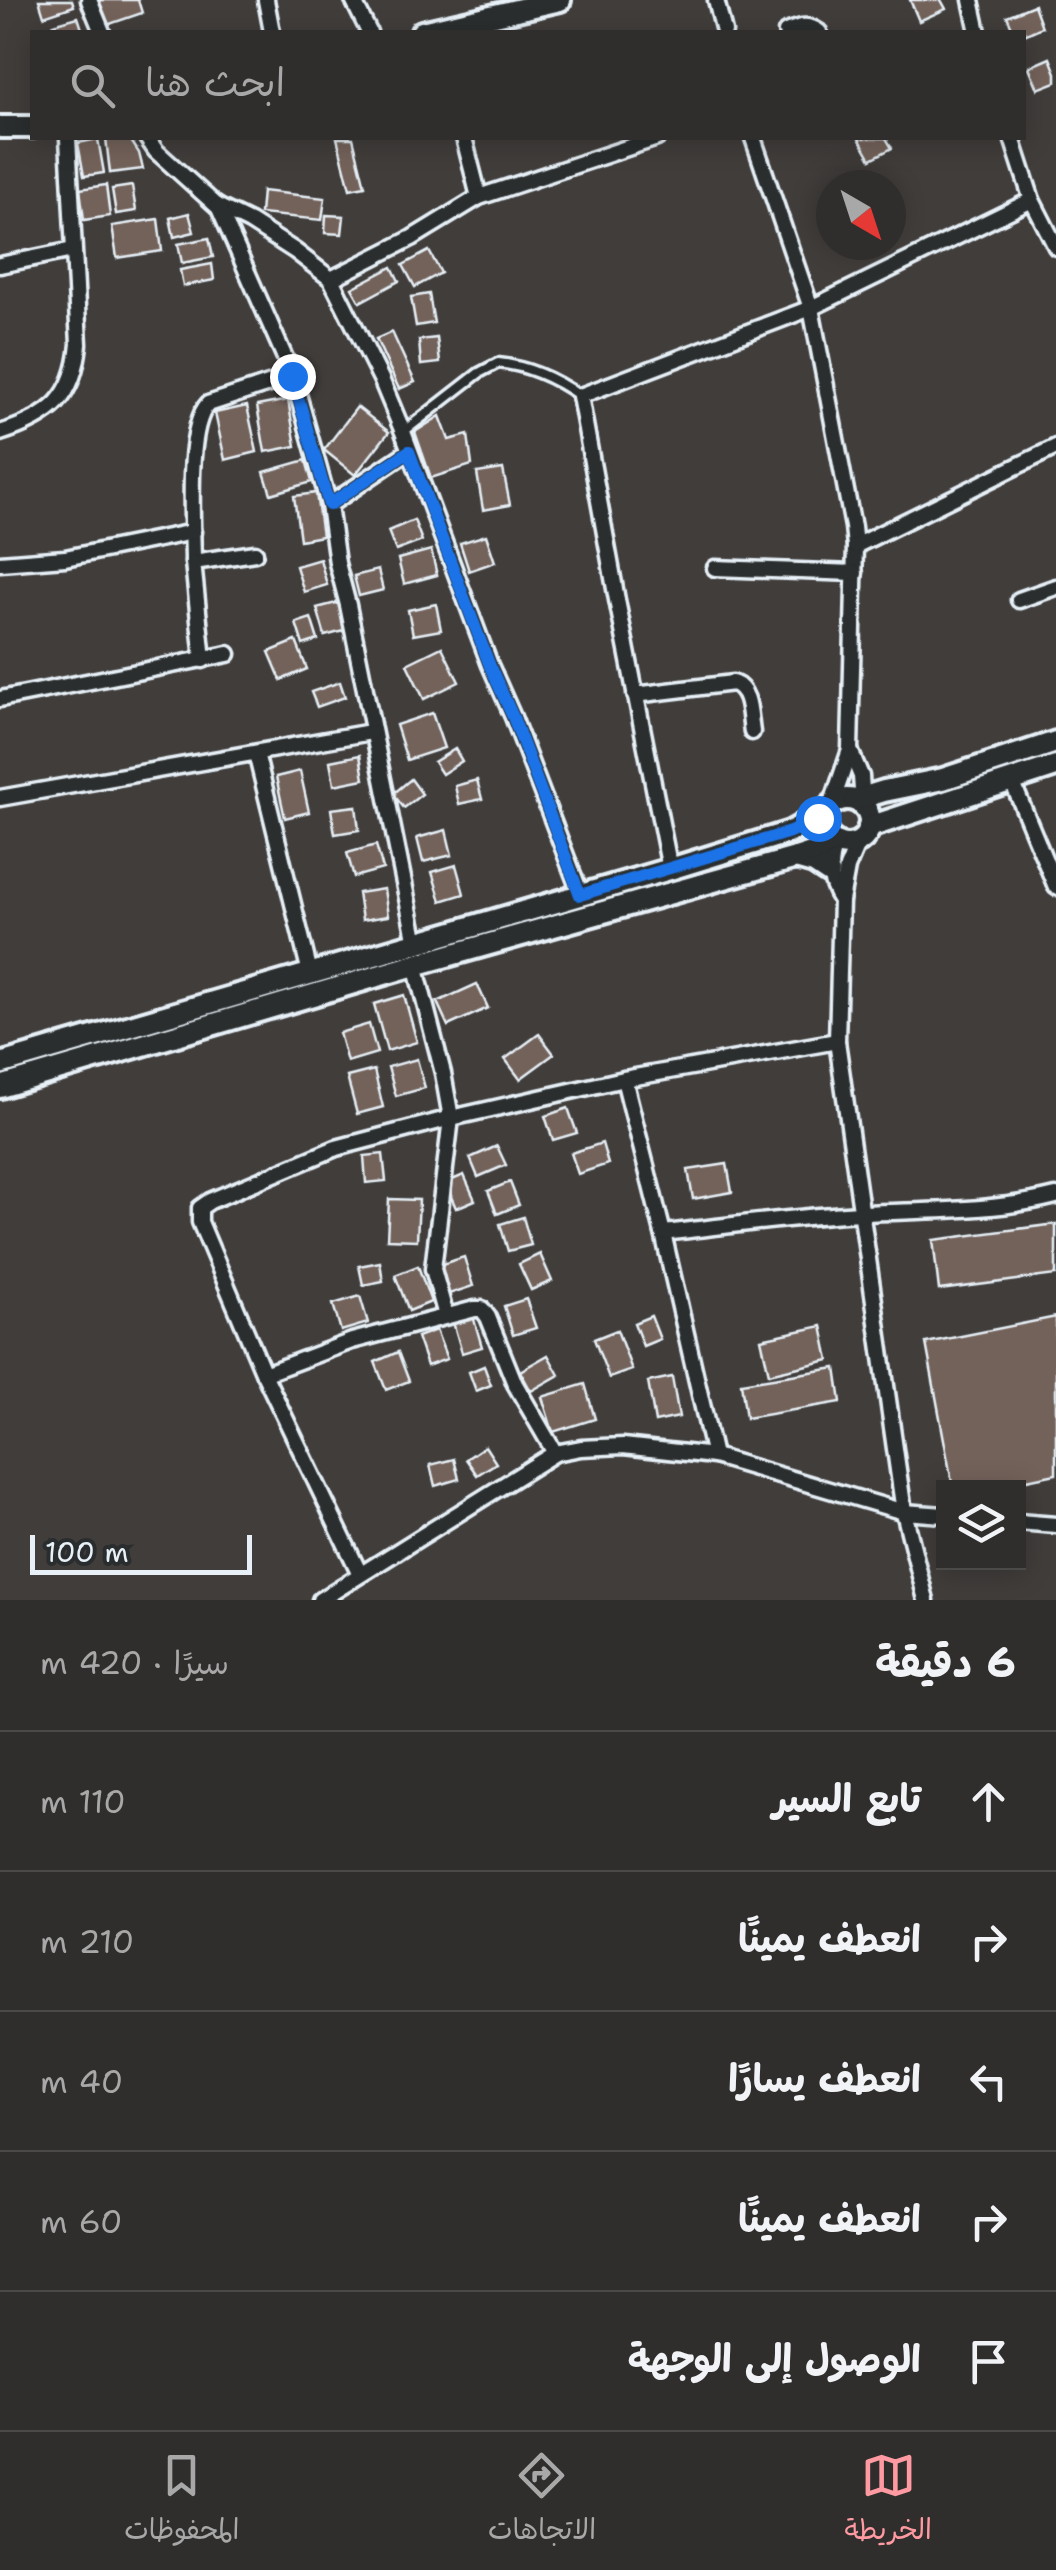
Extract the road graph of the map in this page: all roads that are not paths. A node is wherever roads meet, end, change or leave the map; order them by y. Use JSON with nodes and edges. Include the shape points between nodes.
{"nodes":[{"id":1,"x":90,"y":0,"type":"edge"},
{"id":2,"x":266,"y":0,"type":"edge"},
{"id":3,"x":353,"y":0,"type":"edge"},
{"id":4,"x":560,"y":0,"type":"edge"},
{"id":5,"x":716,"y":0,"type":"edge"},
{"id":6,"x":971,"y":0,"type":"edge"},
{"id":7,"x":101,"y":30,"type":"edge"},
{"id":8,"x":272,"y":30,"type":"edge"},
{"id":9,"x":368,"y":30,"type":"edge"},
{"id":10,"x":437,"y":30,"type":"edge"},
{"id":11,"x":724,"y":30,"type":"edge"},
{"id":12,"x":791,"y":30,"type":"edge"},
{"id":13,"x":816,"y":30,"type":"edge"},
{"id":14,"x":978,"y":30,"type":"edge"},
{"id":15,"x":30,"y":126,"type":"edge"},
{"id":16,"x":0,"y":127,"type":"edge"},
{"id":17,"x":68,"y":140,"type":"edge"},
{"id":18,"x":148,"y":140,"type":"edge"},
{"id":19,"x":464,"y":140,"type":"edge"},
{"id":20,"x":650,"y":140,"type":"edge"},
{"id":21,"x":754,"y":140,"type":"edge"},
{"id":22,"x":1013,"y":140,"type":"edge"},
{"id":23,"x":478,"y":198,"type":"junction"},
{"id":24,"x":1032,"y":200,"type":"junction"},
{"id":25,"x":217,"y":206,"type":"junction"},
{"id":26,"x":1056,"y":247,"type":"edge"},
{"id":27,"x":73,"y":250,"type":"junction"},
{"id":28,"x":0,"y":265,"type":"edge"},
{"id":29,"x":331,"y":279,"type":"junction"},
{"id":30,"x":811,"y":308,"type":"junction"},
{"id":31,"x":292,"y":376,"type":"junction"},
{"id":32,"x":580,"y":396,"type":"junction"},
{"id":33,"x":0,"y":432,"type":"edge"},
{"id":34,"x":403,"y":432,"type":"junction"},
{"id":35,"x":1056,"y":447,"type":"edge"},
{"id":36,"x":409,"y":451,"type":"junction"},
{"id":37,"x":329,"y":505,"type":"junction"},
{"id":38,"x":193,"y":532,"type":"junction"},
{"id":39,"x":856,"y":546,"type":"junction"},
{"id":40,"x":255,"y":553,"type":"dead end"},
{"id":41,"x":193,"y":562,"type":"junction"},
{"id":42,"x":0,"y":564,"type":"edge"},
{"id":43,"x":715,"y":568,"type":"dead end"},
{"id":44,"x":855,"y":573,"type":"junction"},
{"id":45,"x":1056,"y":586,"type":"edge"},
{"id":46,"x":1019,"y":600,"type":"dead end"},
{"id":47,"x":228,"y":654,"type":"dead end"},
{"id":48,"x":203,"y":660,"type":"junction"},
{"id":49,"x":635,"y":695,"type":"junction"},
{"id":50,"x":0,"y":699,"type":"edge"},
{"id":51,"x":372,"y":732,"type":"junction"},
{"id":52,"x":752,"y":732,"type":"dead end"},
{"id":53,"x":1056,"y":742,"type":"edge"},
{"id":54,"x":850,"y":750,"type":"junction"},
{"id":55,"x":256,"y":753,"type":"junction"},
{"id":56,"x":1056,"y":766,"type":"edge"},
{"id":57,"x":1012,"y":781,"type":"junction"},
{"id":58,"x":0,"y":798,"type":"edge"},
{"id":59,"x":860,"y":801,"type":"junction"},
{"id":60,"x":828,"y":808,"type":"junction"},
{"id":61,"x":864,"y":835,"type":"junction"},
{"id":62,"x":835,"y":842,"type":"junction"},
{"id":63,"x":796,"y":858,"type":"junction"},
{"id":64,"x":670,"y":870,"type":"junction"},
{"id":65,"x":829,"y":873,"type":"junction"},
{"id":66,"x":1056,"y":888,"type":"edge"},
{"id":67,"x":580,"y":895,"type":"junction"},
{"id":68,"x":841,"y":901,"type":"junction"},
{"id":69,"x":416,"y":943,"type":"junction"},
{"id":70,"x":415,"y":965,"type":"junction"},
{"id":71,"x":310,"y":973,"type":"junction"},
{"id":72,"x":837,"y":1042,"type":"junction"},
{"id":73,"x":0,"y":1064,"type":"edge"},
{"id":74,"x":624,"y":1079,"type":"junction"},
{"id":75,"x":0,"y":1087,"type":"edge"},
{"id":76,"x":451,"y":1118,"type":"junction"},
{"id":77,"x":1056,"y":1196,"type":"edge"},
{"id":78,"x":861,"y":1213,"type":"junction"},
{"id":79,"x":663,"y":1234,"type":"junction"},
{"id":80,"x":446,"y":1316,"type":"junction"},
{"id":81,"x":264,"y":1374,"type":"junction"},
{"id":82,"x":554,"y":1452,"type":"junction"},
{"id":83,"x":714,"y":1456,"type":"junction"},
{"id":84,"x":904,"y":1512,"type":"junction"},
{"id":85,"x":936,"y":1515,"type":"edge"},
{"id":86,"x":1026,"y":1523,"type":"edge"},
{"id":87,"x":1056,"y":1525,"type":"edge"},
{"id":88,"x":360,"y":1574,"type":"junction"},
{"id":89,"x":320,"y":1600,"type":"edge"},
{"id":90,"x":926,"y":1600,"type":"edge"}],
"edges":[{"from":1,"to":7,"type":"street"},
{"from":2,"to":8,"type":"street"},
{"from":3,"to":9,"type":"street"},
{"from":4,"to":10,"type":"street"},
{"from":5,"to":11,"type":"street"},
{"from":6,"to":14,"type":"street"},
{"from":12,"to":13,"type":"street"},
{"from":15,"to":16,"type":"street"},
{"from":17,"to":27,"type":"street"},
{"from":18,"to":25,"type":"street"},
{"from":19,"to":23,"type":"street"},
{"from":20,"to":23,"type":"street"},
{"from":21,"to":30,"type":"street"},
{"from":22,"to":24,"type":"street"},
{"from":23,"to":29,"type":"street"},
{"from":24,"to":26,"type":"street"},
{"from":24,"to":30,"type":"street"},
{"from":25,"to":29,"type":"street"},
{"from":25,"to":31,"type":"street"},
{"from":27,"to":28,"type":"street"},
{"from":27,"to":33,"type":"street","via":[[76,371],[46,413]]},
{"from":29,"to":34,"type":"street"},
{"from":30,"to":32,"type":"street"},
{"from":30,"to":39,"type":"street"},
{"from":31,"to":37,"type":"street"},
{"from":31,"to":38,"type":"street","via":[[218,398],[202,410],[193,449]]},
{"from":32,"to":34,"type":"lane","via":[[538,373],[494,363]]},
{"from":32,"to":49,"type":"street"},
{"from":34,"to":36,"type":"street"},
{"from":35,"to":39,"type":"street"},
{"from":36,"to":37,"type":"street"},
{"from":36,"to":67,"type":"street"},
{"from":37,"to":51,"type":"street"},
{"from":38,"to":41,"type":"street"},
{"from":38,"to":42,"type":"street"},
{"from":39,"to":44,"type":"street"},
{"from":40,"to":41,"type":"street"},
{"from":41,"to":48,"type":"street"},
{"from":43,"to":44,"type":"street"},
{"from":44,"to":54,"type":"street"},
{"from":45,"to":46,"type":"street"},
{"from":47,"to":48,"type":"street"},
{"from":48,"to":50,"type":"street"},
{"from":49,"to":52,"type":"street","via":[[733,682],[746,694]]},
{"from":49,"to":64,"type":"street"},
{"from":51,"to":55,"type":"street"},
{"from":51,"to":69,"type":"street"},
{"from":53,"to":59,"type":"street"},
{"from":54,"to":59,"type":"street","via":[[862,776]]},
{"from":54,"to":60,"type":"street"},
{"from":55,"to":58,"type":"street"},
{"from":55,"to":71,"type":"street"},
{"from":56,"to":57,"type":"street"},
{"from":57,"to":61,"type":"street"},
{"from":57,"to":66,"type":"street"},
{"from":59,"to":60,"type":"street"},
{"from":59,"to":61,"type":"street","via":[[869,815]]},
{"from":60,"to":62,"type":"street","via":[[824,828]]},
{"from":60,"to":64,"type":"street","via":[[790,832]]},
{"from":61,"to":62,"type":"street","via":[[847,845]]},
{"from":61,"to":68,"type":"street","via":[[847,868]]},
{"from":62,"to":63,"type":"street"},
{"from":62,"to":65,"type":"street"},
{"from":63,"to":65,"type":"street"},
{"from":63,"to":70,"type":"street"},
{"from":64,"to":67,"type":"street"},
{"from":65,"to":68,"type":"street"},
{"from":67,"to":69,"type":"street"},
{"from":68,"to":72,"type":"street"},
{"from":69,"to":71,"type":"street"},
{"from":70,"to":75,"type":"street"},
{"from":70,"to":76,"type":"street"},
{"from":71,"to":73,"type":"street"},
{"from":72,"to":74,"type":"street"},
{"from":72,"to":78,"type":"street"},
{"from":74,"to":76,"type":"street"},
{"from":74,"to":79,"type":"street"},
{"from":76,"to":80,"type":"street","via":[[433,1269]]},
{"from":76,"to":81,"type":"street","via":[[336,1148],[200,1208],[200,1222]]},
{"from":77,"to":78,"type":"street"},
{"from":78,"to":79,"type":"street"},
{"from":78,"to":84,"type":"street"},
{"from":79,"to":83,"type":"street"},
{"from":80,"to":81,"type":"street"},
{"from":80,"to":82,"type":"street","via":[[482,1309]]},
{"from":81,"to":88,"type":"street"},
{"from":82,"to":83,"type":"street","via":[[623,1446]]},
{"from":82,"to":88,"type":"street"},
{"from":83,"to":84,"type":"street"},
{"from":84,"to":85,"type":"street"},
{"from":84,"to":90,"type":"street"},
{"from":86,"to":87,"type":"street"},
{"from":88,"to":89,"type":"street"}]}
